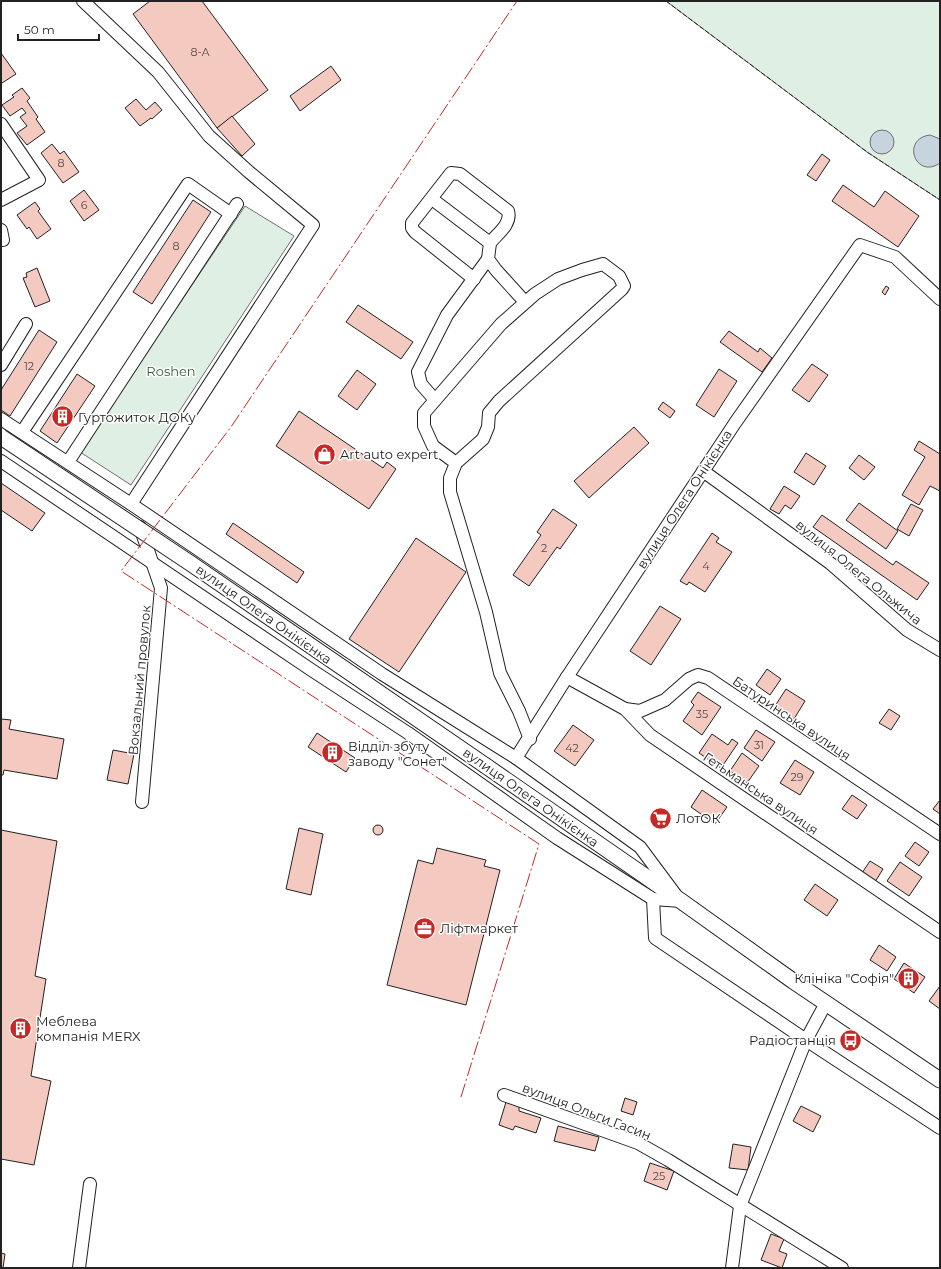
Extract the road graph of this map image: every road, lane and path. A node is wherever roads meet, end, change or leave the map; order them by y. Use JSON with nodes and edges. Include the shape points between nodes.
{"nodes":[{"id":1,"x":83,"y":1,"type":"edge"},
{"id":2,"x":1,"y":124,"type":"edge"},
{"id":3,"x":432,"y":199,"type":"junction"},
{"id":4,"x":1,"y":200,"type":"edge"},
{"id":5,"x":490,"y":243,"type":"junction"},
{"id":6,"x":488,"y":259,"type":"junction"},
{"id":7,"x":474,"y":279,"type":"junction"},
{"id":8,"x":940,"y":299,"type":"edge"},
{"id":9,"x":525,"y":302,"type":"junction"},
{"id":10,"x":26,"y":324,"type":"dead end"},
{"id":11,"x":1,"y":365,"type":"edge"},
{"id":12,"x":435,"y":400,"type":"junction"},
{"id":13,"x":1,"y":418,"type":"edge"},
{"id":14,"x":22,"y":432,"type":"junction"},
{"id":15,"x":1,"y":437,"type":"edge"},
{"id":16,"x":1,"y":461,"type":"edge"},
{"id":17,"x":68,"y":462,"type":"junction"},
{"id":18,"x":456,"y":463,"type":"junction"},
{"id":19,"x":703,"y":471,"type":"junction"},
{"id":20,"x":131,"y":504,"type":"junction"},
{"id":21,"x":152,"y":562,"type":"junction"},
{"id":22,"x":940,"y":650,"type":"edge"},
{"id":23,"x":382,"y":674,"type":"junction"},
{"id":24,"x":567,"y":677,"type":"junction"},
{"id":25,"x":363,"y":703,"type":"junction"},
{"id":26,"x":625,"y":710,"type":"junction"},
{"id":27,"x":530,"y":739,"type":"junction"},
{"id":28,"x":516,"y":758,"type":"junction"},
{"id":29,"x":142,"y":802,"type":"dead end"},
{"id":30,"x":940,"y":834,"type":"edge"},
{"id":31,"x":653,"y":899,"type":"junction"},
{"id":32,"x":681,"y":901,"type":"junction"},
{"id":33,"x":940,"y":932,"type":"edge"},
{"id":34,"x":826,"y":1003,"type":"junction"},
{"id":35,"x":806,"y":1040,"type":"junction"},
{"id":36,"x":940,"y":1080,"type":"edge"},
{"id":37,"x":504,"y":1095,"type":"dead end"},
{"id":38,"x":940,"y":1128,"type":"edge"},
{"id":39,"x":90,"y":1184,"type":"dead end"},
{"id":40,"x":740,"y":1206,"type":"junction"},
{"id":41,"x":79,"y":1268,"type":"edge"},
{"id":42,"x":732,"y":1268,"type":"edge"},
{"id":43,"x":842,"y":1268,"type":"edge"}],
"edges":[{"from":1,"to":20,"type":"street","via":[[158,72],[209,136],[313,225]]},
{"from":2,"to":4,"type":"street","via":[[39,180]]},
{"from":3,"to":5,"type":"street"},
{"from":3,"to":5,"type":"street","via":[[451,173],[460,174],[508,211],[510,216],[507,224]]},
{"from":3,"to":7,"type":"street","via":[[412,223],[412,228]]},
{"from":5,"to":6,"type":"street"},
{"from":6,"to":7,"type":"street"},
{"from":6,"to":9,"type":"street"},
{"from":7,"to":12,"type":"street","via":[[447,315],[418,372],[421,384]]},
{"from":8,"to":19,"type":"street","name":"вулиця Олега Онікієнка","via":[[895,257],[860,245]]},
{"from":9,"to":12,"type":"street","via":[[501,324]]},
{"from":9,"to":18,"type":"street","via":[[558,279],[603,264],[619,276],[624,286],[499,401],[489,413],[488,427],[482,439]]},
{"from":10,"to":11,"type":"street"},
{"from":12,"to":18,"type":"street","via":[[424,413],[424,426],[433,446]]},
{"from":13,"to":14,"type":"street"},
{"from":14,"to":17,"type":"street"},
{"from":14,"to":17,"type":"street","via":[[188,184],[234,209]]},
{"from":15,"to":32,"type":"main road","name":"вулиця Олега Онікієнка","bridge":true,"via":[[190,563]]},
{"from":16,"to":21,"type":"street"},
{"from":17,"to":20,"type":"street"},
{"from":18,"to":27,"type":"street","via":[[450,478],[450,492],[486,612],[500,673]]},
{"from":19,"to":22,"type":"street","name":"вулиця Олега Ольжича","via":[[830,563],[907,630]]},
{"from":19,"to":24,"type":"street","name":"вулиця Олега Онікієнка"},
{"from":20,"to":21,"type":"street","name":"Вокзальний провулок"},
{"from":20,"to":23,"type":"street"},
{"from":21,"to":25,"type":"street"},
{"from":21,"to":29,"type":"street","name":"Вокзальний провулок","via":[[161,588]]},
{"from":23,"to":25,"type":"street"},
{"from":23,"to":28,"type":"street"},
{"from":24,"to":26,"type":"street","name":"Гетьманська вулиця"},
{"from":24,"to":27,"type":"street","name":"вулиця Олега Онікієнка"},
{"from":25,"to":31,"type":"street","via":[[557,838]]},
{"from":26,"to":30,"type":"street","name":"Батуринська вулиця","via":[[640,711],[666,700],[689,679],[698,675],[708,678]]},
{"from":26,"to":33,"type":"street","name":"Гетьманська вулиця","via":[[650,735]]},
{"from":27,"to":28,"type":"street","name":"вулиця Олега Онікієнка"},
{"from":28,"to":32,"type":"street","via":[[640,847]]},
{"from":31,"to":32,"type":"street"},
{"from":31,"to":35,"type":"street","via":[[655,938]]},
{"from":32,"to":34,"type":"main road","name":"вулиця Олега Онікієнка"},
{"from":34,"to":35,"type":"street"},
{"from":34,"to":36,"type":"main road","name":"вулиця Олега Онікієнка"},
{"from":35,"to":38,"type":"street"},
{"from":35,"to":40,"type":"street"},
{"from":37,"to":40,"type":"street","name":"вулиця Ольги Гасин","via":[[638,1143]]},
{"from":39,"to":41,"type":"street"},
{"from":40,"to":42,"type":"street"},
{"from":40,"to":43,"type":"street","name":"вулиця Ольги Гасин"}]}
